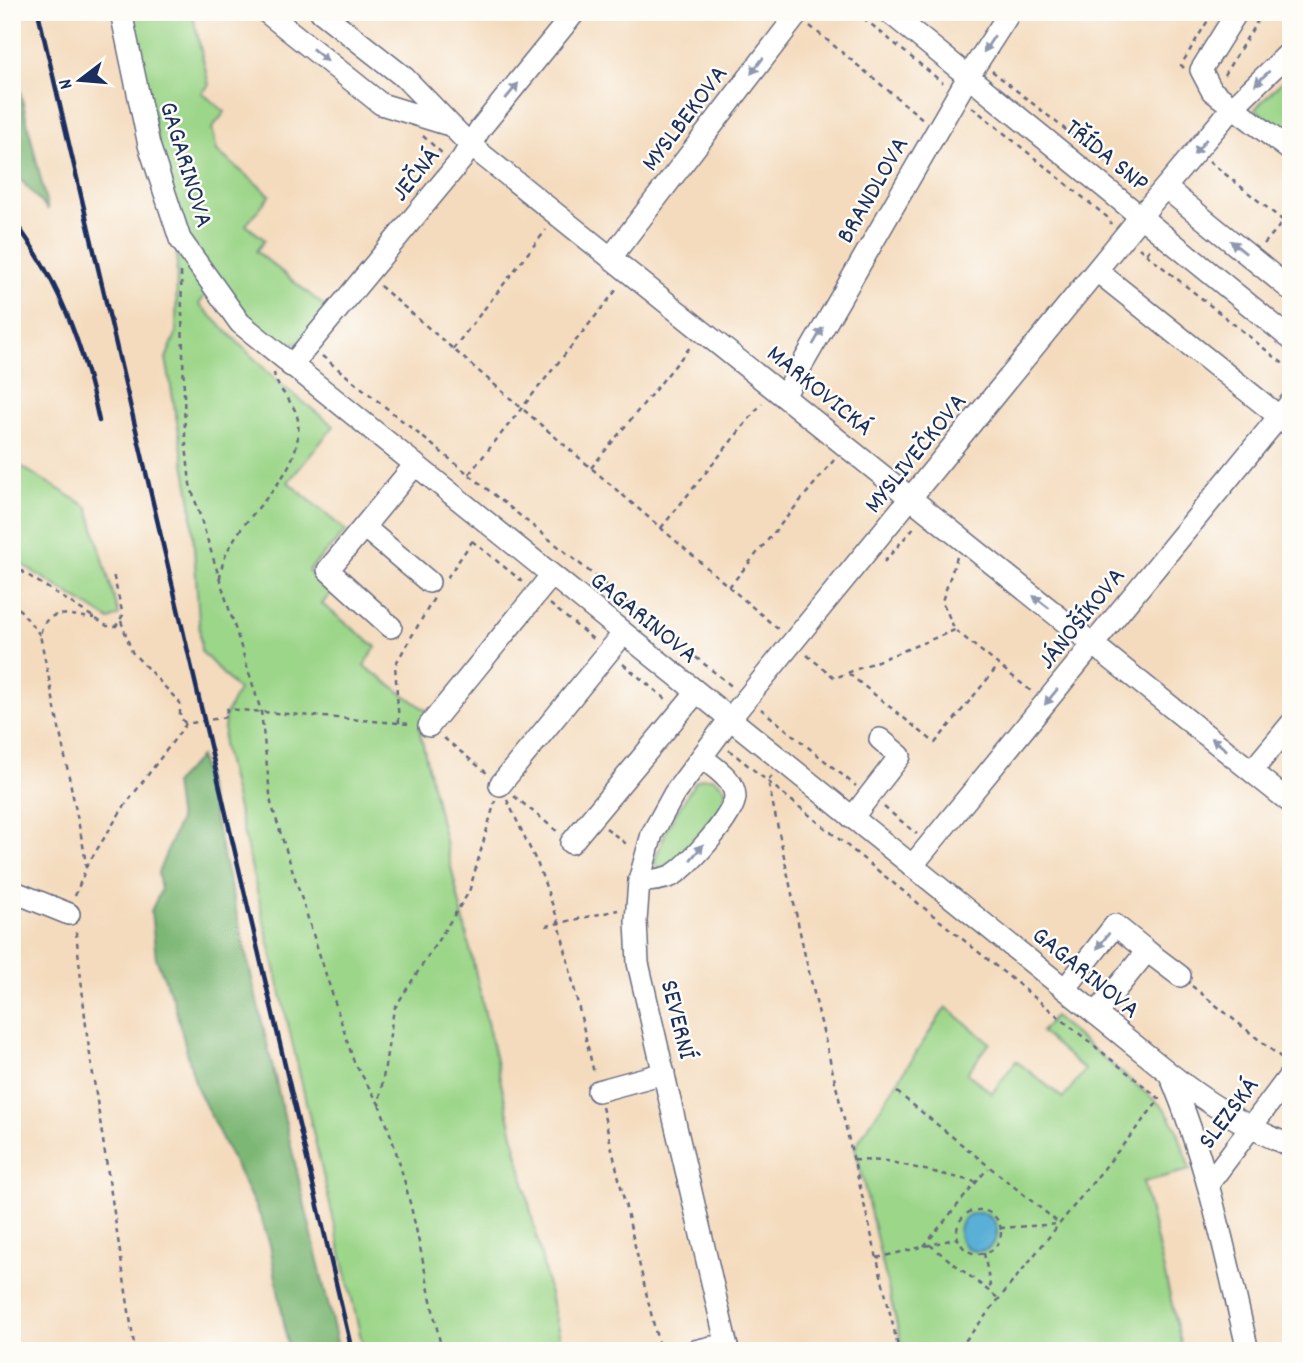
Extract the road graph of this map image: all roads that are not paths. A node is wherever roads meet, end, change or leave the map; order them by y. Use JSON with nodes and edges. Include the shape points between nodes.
{"nodes":[{"id":1,"x":121,"y":12,"type":"edge"},
{"id":2,"x":267,"y":12,"type":"edge"},
{"id":3,"x":321,"y":12,"type":"edge"},
{"id":4,"x":575,"y":12,"type":"edge"},
{"id":5,"x":889,"y":12,"type":"edge"},
{"id":6,"x":1010,"y":12,"type":"edge"},
{"id":7,"x":1237,"y":12,"type":"edge"},
{"id":8,"x":802,"y":17,"type":"edge"},
{"id":9,"x":1291,"y":51,"type":"edge"},
{"id":10,"x":393,"y":68,"type":"junction"},
{"id":11,"x":963,"y":86,"type":"junction"},
{"id":12,"x":372,"y":97,"type":"junction"},
{"id":13,"x":1234,"y":106,"type":"junction"},
{"id":14,"x":447,"y":124,"type":"junction"},
{"id":15,"x":470,"y":145,"type":"junction"},
{"id":16,"x":1291,"y":151,"type":"edge"},
{"id":17,"x":1167,"y":189,"type":"junction"},
{"id":18,"x":1140,"y":216,"type":"junction"},
{"id":19,"x":612,"y":257,"type":"junction"},
{"id":20,"x":1097,"y":271,"type":"junction"},
{"id":21,"x":1291,"y":290,"type":"edge"},
{"id":22,"x":1291,"y":339,"type":"edge"},
{"id":23,"x":286,"y":362,"type":"junction"},
{"id":24,"x":775,"y":397,"type":"junction"},
{"id":25,"x":1287,"y":415,"type":"edge"},
{"id":26,"x":414,"y":466,"type":"junction"},
{"id":27,"x":912,"y":500,"type":"junction"},
{"id":28,"x":364,"y":527,"type":"junction"},
{"id":29,"x":551,"y":576,"type":"junction"},
{"id":30,"x":438,"y":584,"type":"road end"},
{"id":31,"x":391,"y":627,"type":"dead end"},
{"id":32,"x":623,"y":634,"type":"junction"},
{"id":33,"x":1094,"y":645,"type":"junction"},
{"id":34,"x":695,"y":694,"type":"junction"},
{"id":35,"x":729,"y":720,"type":"junction"},
{"id":36,"x":1291,"y":724,"type":"edge"},
{"id":37,"x":429,"y":726,"type":"road end"},
{"id":38,"x":880,"y":739,"type":"dead end"},
{"id":39,"x":702,"y":757,"type":"junction"},
{"id":40,"x":1252,"y":771,"type":"junction"},
{"id":41,"x":500,"y":785,"type":"road end"},
{"id":42,"x":1291,"y":803,"type":"edge"},
{"id":43,"x":852,"y":818,"type":"junction"},
{"id":44,"x":571,"y":843,"type":"road end"},
{"id":45,"x":912,"y":866,"type":"junction"},
{"id":46,"x":639,"y":881,"type":"junction"},
{"id":47,"x":12,"y":891,"type":"edge"},
{"id":48,"x":69,"y":914,"type":"road end"},
{"id":49,"x":1147,"y":951,"type":"junction"},
{"id":50,"x":1180,"y":976,"type":"road end"},
{"id":51,"x":1065,"y":989,"type":"junction"},
{"id":52,"x":1096,"y":1014,"type":"junction"},
{"id":53,"x":1288,"y":1068,"type":"edge"},
{"id":54,"x":664,"y":1073,"type":"junction"},
{"id":55,"x":1169,"y":1073,"type":"junction"},
{"id":56,"x":598,"y":1091,"type":"dead end"},
{"id":57,"x":1248,"y":1128,"type":"junction"},
{"id":58,"x":1291,"y":1146,"type":"edge"},
{"id":59,"x":1209,"y":1183,"type":"junction"},
{"id":60,"x":727,"y":1350,"type":"edge"},
{"id":61,"x":695,"y":1351,"type":"edge"},
{"id":62,"x":1248,"y":1351,"type":"edge"}],
"edges":[{"from":1,"to":23,"type":"street","name":"GAGARINOVA","via":[[149,145],[180,240],[230,312]]},
{"from":2,"to":12,"type":"street","name":"MARKOVICKÁ","one_way":true},
{"from":3,"to":10,"type":"street","name":"MARKOVICKÁ"},
{"from":15,"to":4,"type":"street","name":"JEČNÁ","one_way":true},
{"from":5,"to":11,"type":"street","name":"TŘÍDA SNP"},
{"from":6,"to":11,"type":"street","name":"BRANDLOVA","one_way":true},
{"from":7,"to":13,"type":"street","via":[[1201,70],[1212,91]]},
{"from":8,"to":19,"type":"street","name":"MYSLBEKOVA","one_way":true},
{"from":9,"to":13,"type":"street","name":"MYSLIVEČKOVA","one_way":true},
{"from":10,"to":12,"type":"street","via":[[388,88]]},
{"from":10,"to":14,"type":"street","name":"MARKOVICKÁ"},
{"from":11,"to":18,"type":"street","name":"TŘÍDA SNP"},
{"from":24,"to":11,"type":"street","name":"BRANDLOVA","one_way":true},
{"from":12,"to":14,"type":"street","name":"MARKOVICKÁ","via":[[381,104]]},
{"from":13,"to":16,"type":"street"},
{"from":13,"to":17,"type":"street","name":"MYSLIVEČKOVA","one_way":true},
{"from":14,"to":15,"type":"street","name":"MARKOVICKÁ"},
{"from":15,"to":19,"type":"street","name":"MARKOVICKÁ"},
{"from":15,"to":23,"type":"street","name":"JEČNÁ"},
{"from":17,"to":18,"type":"street","name":"MYSLIVEČKOVA"},
{"from":21,"to":17,"type":"street","one_way":true},
{"from":18,"to":20,"type":"street","name":"MYSLIVEČKOVA"},
{"from":18,"to":22,"type":"street","name":"TŘÍDA SNP"},
{"from":19,"to":24,"type":"street","name":"MARKOVICKÁ"},
{"from":20,"to":25,"type":"street"},
{"from":20,"to":27,"type":"street","name":"MYSLIVEČKOVA"},
{"from":23,"to":26,"type":"street","name":"GAGARINOVA"},
{"from":24,"to":27,"type":"street","name":"MARKOVICKÁ"},
{"from":25,"to":33,"type":"street","name":"JÁNOŠÍKOVA"},
{"from":26,"to":28,"type":"street"},
{"from":26,"to":29,"type":"street","name":"GAGARINOVA"},
{"from":33,"to":27,"type":"street","name":"MARKOVICKÁ","one_way":true},
{"from":27,"to":35,"type":"street","name":"MYSLIVEČKOVA"},
{"from":28,"to":30,"type":"street"},
{"from":28,"to":31,"type":"street","via":[[328,570]]},
{"from":29,"to":32,"type":"street","name":"GAGARINOVA"},
{"from":29,"to":37,"type":"street"},
{"from":32,"to":34,"type":"street","name":"GAGARINOVA"},
{"from":32,"to":41,"type":"street"},
{"from":40,"to":33,"type":"street","name":"MARKOVICKÁ","one_way":true},
{"from":33,"to":45,"type":"street","name":"JÁNOŠÍKOVA","one_way":true},
{"from":34,"to":35,"type":"street","name":"GAGARINOVA"},
{"from":34,"to":44,"type":"street"},
{"from":35,"to":39,"type":"street","name":"SEVERNÍ"},
{"from":35,"to":43,"type":"street","name":"GAGARINOVA"},
{"from":36,"to":40,"type":"street"},
{"from":38,"to":43,"type":"street","via":[[900,756]]},
{"from":39,"to":46,"type":"street","name":"SEVERNÍ","via":[[662,815]]},
{"from":46,"to":39,"type":"street","one_way":true,"via":[[679,871],[729,813],[735,798],[730,781]]},
{"from":40,"to":42,"type":"street","name":"MARKOVICKÁ"},
{"from":43,"to":45,"type":"street","name":"GAGARINOVA"},
{"from":45,"to":51,"type":"street","name":"GAGARINOVA"},
{"from":46,"to":54,"type":"street","name":"SEVERNÍ","via":[[638,962]]},
{"from":47,"to":48,"type":"street"},
{"from":49,"to":50,"type":"street"},
{"from":49,"to":51,"type":"street","one_way":true,"via":[[1115,925]]},
{"from":49,"to":52,"type":"street"},
{"from":51,"to":52,"type":"street","name":"GAGARINOVA"},
{"from":52,"to":55,"type":"street","name":"GAGARINOVA"},
{"from":53,"to":57,"type":"street","name":"SLEZSKÁ"},
{"from":54,"to":56,"type":"street"},
{"from":54,"to":60,"type":"street","name":"SEVERNÍ"},
{"from":55,"to":57,"type":"street","name":"GAGARINOVA"},
{"from":55,"to":59,"type":"street","name":"SLEZSKÁ"},
{"from":57,"to":58,"type":"street","name":"GAGARINOVA"},
{"from":57,"to":59,"type":"street","name":"SLEZSKÁ"},
{"from":59,"to":62,"type":"street","name":"SLEZSKÁ"},
{"from":60,"to":61,"type":"street"}]}
